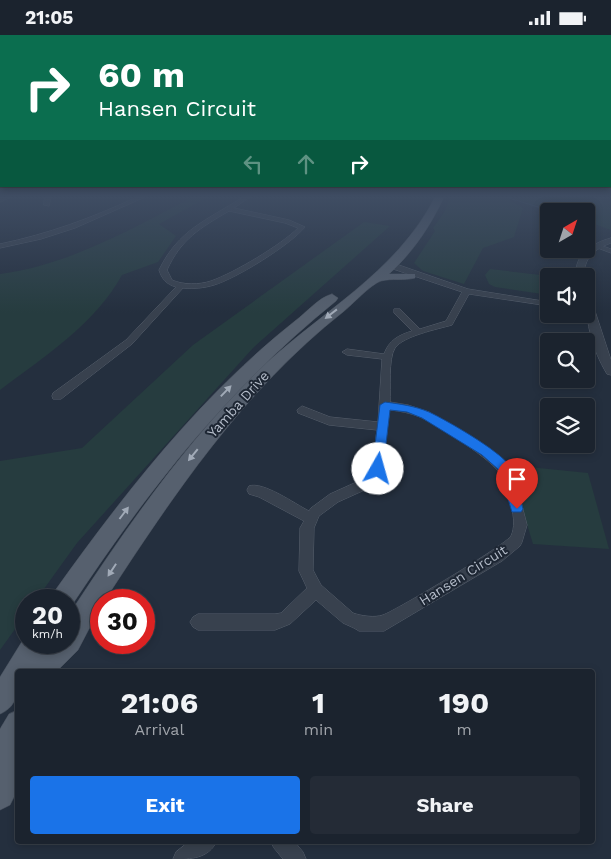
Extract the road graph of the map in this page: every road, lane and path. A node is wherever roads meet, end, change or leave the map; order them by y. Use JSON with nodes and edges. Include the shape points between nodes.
{"nodes":[{"id":1,"x":46,"y":235,"type":"edge"},
{"id":2,"x":185,"y":235,"type":"edge"},
{"id":3,"x":293,"y":235,"type":"edge"},
{"id":4,"x":418,"y":235,"type":"edge"},
{"id":5,"x":611,"y":240,"type":"edge"},
{"id":6,"x":0,"y":246,"type":"edge"},
{"id":7,"x":409,"y":246,"type":"junction"},
{"id":8,"x":597,"y":246,"type":"junction"},
{"id":9,"x":611,"y":251,"type":"edge"},
{"id":10,"x":377,"y":267,"type":"junction"},
{"id":11,"x":582,"y":268,"type":"edge"},
{"id":12,"x":412,"y":274,"type":"junction"},
{"id":13,"x":180,"y":285,"type":"junction"},
{"id":14,"x":469,"y":291,"type":"junction"},
{"id":15,"x":540,"y":302,"type":"edge"},
{"id":16,"x":397,"y":311,"type":"dead end"},
{"id":17,"x":592,"y":323,"type":"edge"},
{"id":18,"x":418,"y":332,"type":"junction"},
{"id":19,"x":347,"y":352,"type":"dead end"},
{"id":20,"x":387,"y":357,"type":"junction"},
{"id":21,"x":611,"y":371,"type":"edge"},
{"id":22,"x":57,"y":396,"type":"dead end"},
{"id":23,"x":385,"y":405,"type":"junction"},
{"id":24,"x":302,"y":409,"type":"dead end"},
{"id":25,"x":382,"y":427,"type":"junction"},
{"id":26,"x":253,"y":490,"type":"dead end"},
{"id":27,"x":311,"y":519,"type":"junction"},
{"id":28,"x":70,"y":589,"type":"edge"},
{"id":29,"x":316,"y":590,"type":"junction"},
{"id":30,"x":80,"y":621,"type":"edge"},
{"id":31,"x":198,"y":622,"type":"dead end"},
{"id":32,"x":28,"y":654,"type":"edge"},
{"id":33,"x":55,"y":654,"type":"edge"},
{"id":34,"x":63,"y":654,"type":"edge"},
{"id":35,"x":18,"y":669,"type":"edge"},
{"id":36,"x":45,"y":669,"type":"edge"},
{"id":37,"x":56,"y":669,"type":"edge"},
{"id":38,"x":15,"y":674,"type":"edge"},
{"id":39,"x":8,"y":685,"type":"edge"},
{"id":40,"x":15,"y":729,"type":"edge"},
{"id":41,"x":0,"y":757,"type":"edge"},
{"id":42,"x":15,"y":762,"type":"edge"},
{"id":43,"x":0,"y":795,"type":"edge"},
{"id":44,"x":203,"y":844,"type":"edge"},
{"id":45,"x":284,"y":844,"type":"edge"},
{"id":46,"x":183,"y":859,"type":"edge"},
{"id":47,"x":296,"y":859,"type":"edge"}],
"edges":[{"from":1,"to":6,"type":"street"},
{"from":2,"to":13,"type":"street","via":[[165,264],[163,276]]},
{"from":3,"to":13,"type":"street","via":[[217,281],[200,286]]},
{"from":4,"to":7,"type":"main road","name":"Yamba Drive"},
{"from":5,"to":8,"type":"street"},
{"from":7,"to":10,"type":"main road","name":"Yamba Drive"},
{"from":7,"to":12,"type":"main road","via":[[403,261]]},
{"from":8,"to":9,"type":"street"},
{"from":8,"to":11,"type":"street","via":[[584,257]]},
{"from":10,"to":12,"type":"main road"},
{"from":10,"to":12,"type":"street"},
{"from":28,"to":10,"type":"main road","name":"Yamba Drive","one_way":true,"via":[[138,494],[202,417],[265,353],[303,320]]},
{"from":10,"to":30,"type":"main road","name":"Yamba Drive","one_way":true,"via":[[234,407],[164,492]]},
{"from":12,"to":14,"type":"street"},
{"from":13,"to":22,"type":"street","via":[[129,342]]},
{"from":14,"to":15,"type":"street"},
{"from":14,"to":18,"type":"street","via":[[449,323]]},
{"from":16,"to":18,"type":"street"},
{"from":17,"to":21,"type":"street"},
{"from":18,"to":20,"type":"street","via":[[396,341]]},
{"from":19,"to":20,"type":"street"},
{"from":20,"to":23,"type":"street"},
{"from":23,"to":25,"type":"street"},
{"from":23,"to":29,"type":"street","name":"Hansen Circuit","via":[[425,415],[486,452],[503,467],[521,525],[515,542],[384,623],[359,623],[348,618]]},
{"from":24,"to":25,"type":"street","via":[[329,421]]},
{"from":25,"to":27,"type":"street","via":[[378,469],[364,485],[334,498]]},
{"from":26,"to":27,"type":"street"},
{"from":27,"to":29,"type":"street","name":"Hansen Circuit","via":[[306,571]]},
{"from":29,"to":31,"type":"street","via":[[280,621]]},
{"from":32,"to":35,"type":"main road"},
{"from":33,"to":36,"type":"main road"},
{"from":34,"to":37,"type":"main road","name":"Yamba Drive"},
{"from":38,"to":39,"type":"main road"},
{"from":40,"to":41,"type":"main road"},
{"from":42,"to":43,"type":"main road"},
{"from":44,"to":46,"type":"street"},
{"from":45,"to":47,"type":"street"}]}
